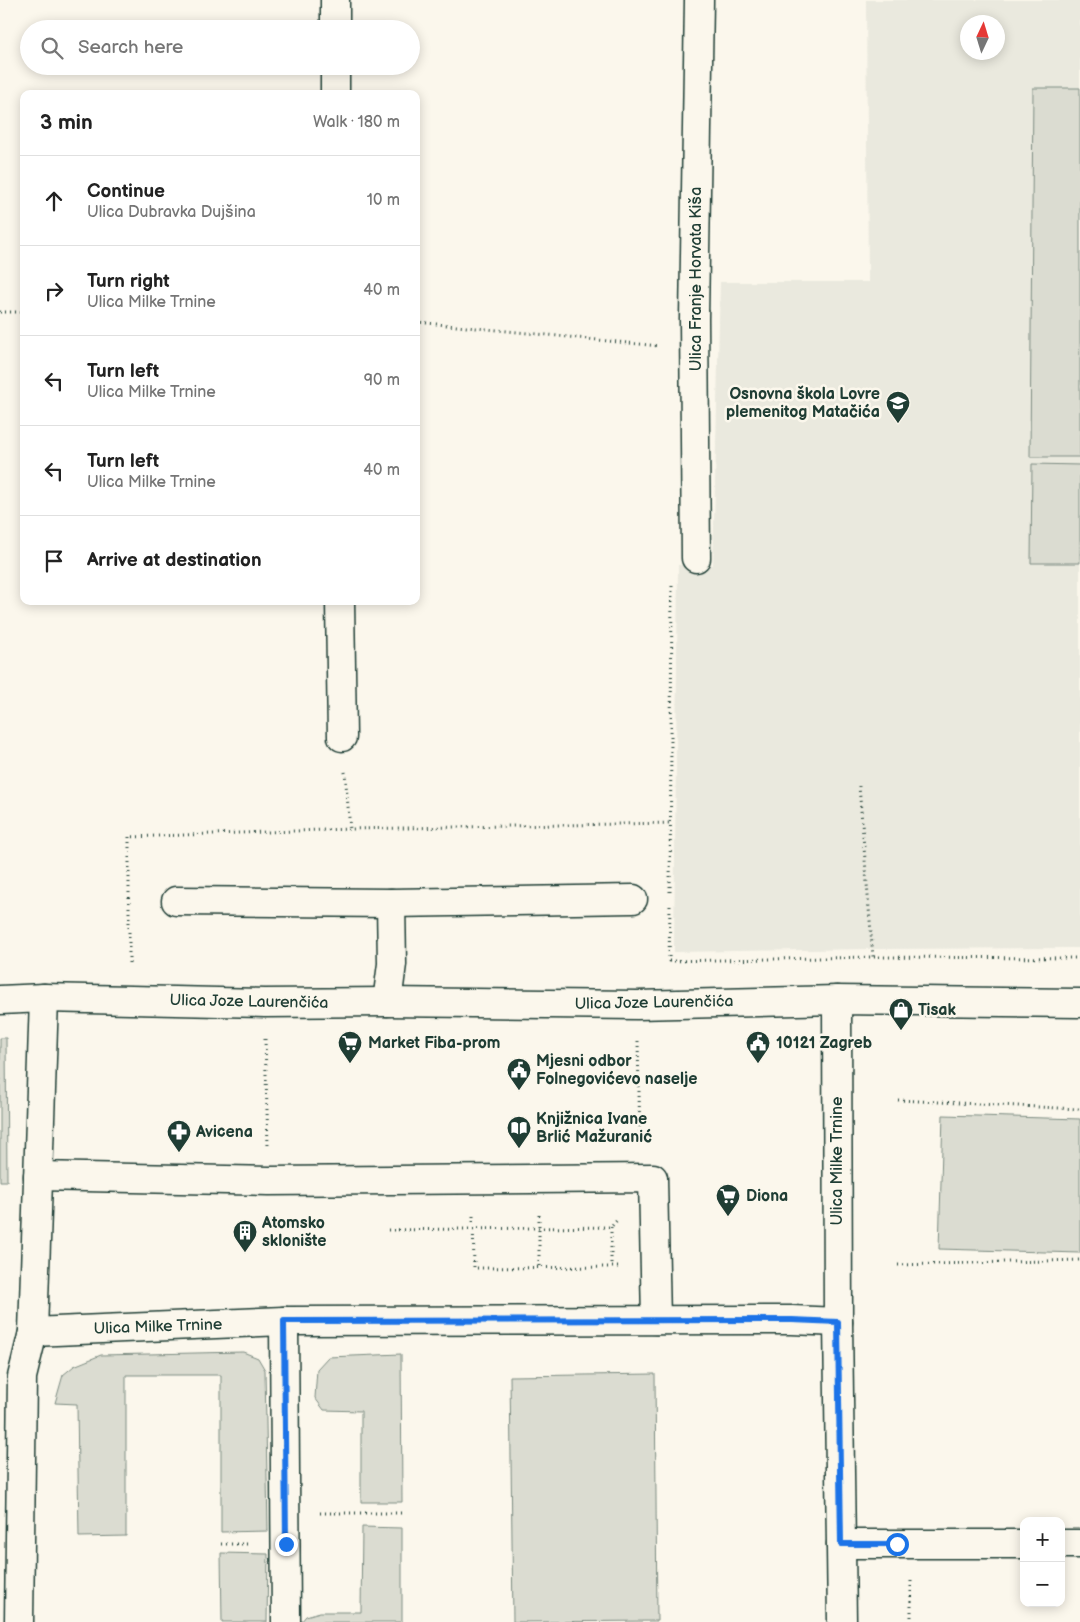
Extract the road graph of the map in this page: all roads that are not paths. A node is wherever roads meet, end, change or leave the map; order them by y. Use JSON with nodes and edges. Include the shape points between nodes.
{"nodes":[{"id":1,"x":335,"y":0,"type":"edge"},
{"id":2,"x":699,"y":0,"type":"edge"},
{"id":3,"x":335,"y":20,"type":"edge"},
{"id":4,"x":335,"y":75,"type":"edge"},
{"id":5,"x":335,"y":90,"type":"edge"},
{"id":6,"x":696,"y":558,"type":"dead end"},
{"id":7,"x":340,"y":605,"type":"edge"},
{"id":8,"x":342,"y":737,"type":"road end"},
{"id":9,"x":633,"y":899,"type":"dead end"},
{"id":10,"x":176,"y":901,"type":"dead end"},
{"id":11,"x":390,"y":902,"type":"junction"},
{"id":12,"x":44,"y":998,"type":"junction"},
{"id":13,"x":0,"y":1000,"type":"edge"},
{"id":14,"x":837,"y":1000,"type":"junction"},
{"id":15,"x":387,"y":1002,"type":"junction"},
{"id":16,"x":1080,"y":1003,"type":"edge"},
{"id":17,"x":38,"y":1176,"type":"junction"},
{"id":18,"x":656,"y":1320,"type":"junction"},
{"id":19,"x":284,"y":1321,"type":"junction"},
{"id":20,"x":838,"y":1322,"type":"junction"},
{"id":21,"x":33,"y":1332,"type":"junction"},
{"id":22,"x":841,"y":1544,"type":"junction"},
{"id":23,"x":1020,"y":1544,"type":"edge"},
{"id":24,"x":1065,"y":1544,"type":"edge"},
{"id":25,"x":1080,"y":1544,"type":"edge"},
{"id":26,"x":10,"y":1577,"type":"edge"},
{"id":27,"x":19,"y":1622,"type":"edge"},
{"id":28,"x":286,"y":1622,"type":"edge"},
{"id":29,"x":842,"y":1622,"type":"edge"}],
"edges":[{"from":1,"to":3,"type":"street"},
{"from":2,"to":6,"type":"street","name":"Ulica Franje Horvata Kiša","via":[[694,319]]},
{"from":4,"to":5,"type":"street"},
{"from":7,"to":8,"type":"street"},
{"from":9,"to":11,"type":"street"},
{"from":10,"to":11,"type":"street"},
{"from":11,"to":15,"type":"street","via":[[392,964]]},
{"from":12,"to":13,"type":"street","name":"Ulica Joze Laurenčića"},
{"from":12,"to":15,"type":"street","name":"Ulica Joze Laurenčića"},
{"from":12,"to":17,"type":"street"},
{"from":14,"to":15,"type":"street","name":"Ulica Joze Laurenčića","via":[[637,1005]]},
{"from":14,"to":16,"type":"street","name":"Ulica Joze Laurenčića"},
{"from":14,"to":20,"type":"street","name":"Ulica Milke Trnine"},
{"from":17,"to":18,"type":"street","via":[[269,1181],[653,1178]]},
{"from":17,"to":21,"type":"street"},
{"from":18,"to":19,"type":"street","name":"Ulica Milke Trnine"},
{"from":18,"to":20,"type":"street","name":"Ulica Milke Trnine"},
{"from":19,"to":21,"type":"street","name":"Ulica Milke Trnine"},
{"from":19,"to":28,"type":"street"},
{"from":20,"to":22,"type":"street","name":"Ulica Milke Trnine"},
{"from":21,"to":26,"type":"street","via":[[22,1377]]},
{"from":22,"to":23,"type":"street"},
{"from":22,"to":29,"type":"street","name":"Ulica Milke Trnine"},
{"from":24,"to":25,"type":"street"},
{"from":26,"to":27,"type":"street"}]}
